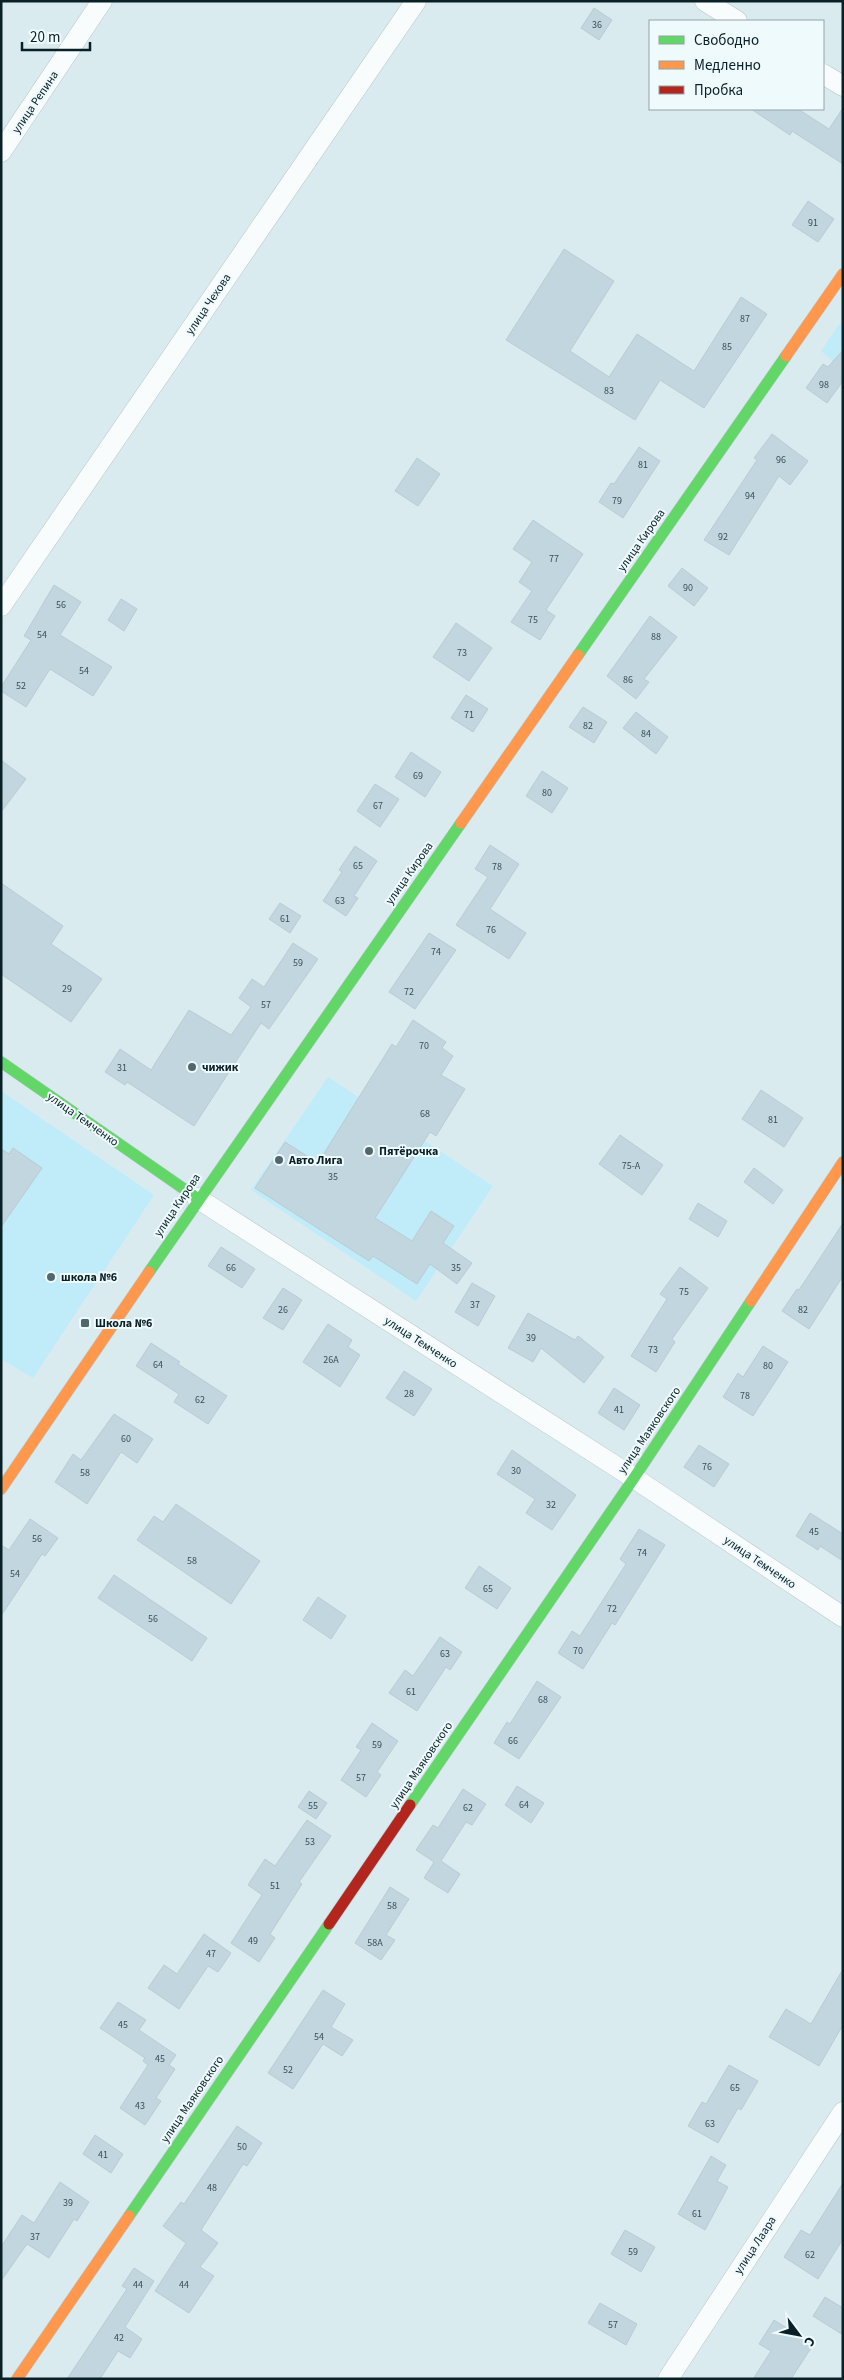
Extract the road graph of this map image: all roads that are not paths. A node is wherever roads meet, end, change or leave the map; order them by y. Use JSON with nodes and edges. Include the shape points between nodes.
{"nodes":[{"id":1,"x":102,"y":1,"type":"edge"},
{"id":2,"x":416,"y":1,"type":"edge"},
{"id":3,"x":705,"y":1,"type":"edge"},
{"id":4,"x":736,"y":20,"type":"edge"},
{"id":5,"x":824,"y":75,"type":"edge"},
{"id":6,"x":843,"y":86,"type":"edge"},
{"id":7,"x":1,"y":152,"type":"edge"},
{"id":8,"x":843,"y":274,"type":"edge"},
{"id":9,"x":1,"y":606,"type":"edge"},
{"id":10,"x":1,"y":1062,"type":"edge"},
{"id":11,"x":843,"y":1162,"type":"edge"},
{"id":12,"x":197,"y":1198,"type":"junction"},
{"id":13,"x":634,"y":1478,"type":"junction"},
{"id":14,"x":1,"y":1489,"type":"edge"},
{"id":15,"x":843,"y":1617,"type":"edge"},
{"id":16,"x":843,"y":2112,"type":"edge"},
{"id":17,"x":17,"y":2379,"type":"edge"},
{"id":18,"x":668,"y":2379,"type":"edge"}],
"edges":[{"from":1,"to":7,"type":"street","name":"улица Репина"},
{"from":2,"to":9,"type":"street","name":"улица Чехова"},
{"from":3,"to":4,"type":"street"},
{"from":5,"to":6,"type":"street"},
{"from":8,"to":12,"type":"main road","name":"улица Кирова"},
{"from":10,"to":12,"type":"main road","name":"улица Темченко"},
{"from":11,"to":13,"type":"main road","name":"улица Маяковского"},
{"from":12,"to":13,"type":"street","name":"улица Темченко"},
{"from":12,"to":14,"type":"main road","name":"улица Кирова","via":[[108,1335]]},
{"from":13,"to":15,"type":"street","name":"улица Темченко"},
{"from":13,"to":17,"type":"main road","name":"улица Маяковского"},
{"from":16,"to":18,"type":"street","name":"улица Лаара"}]}
